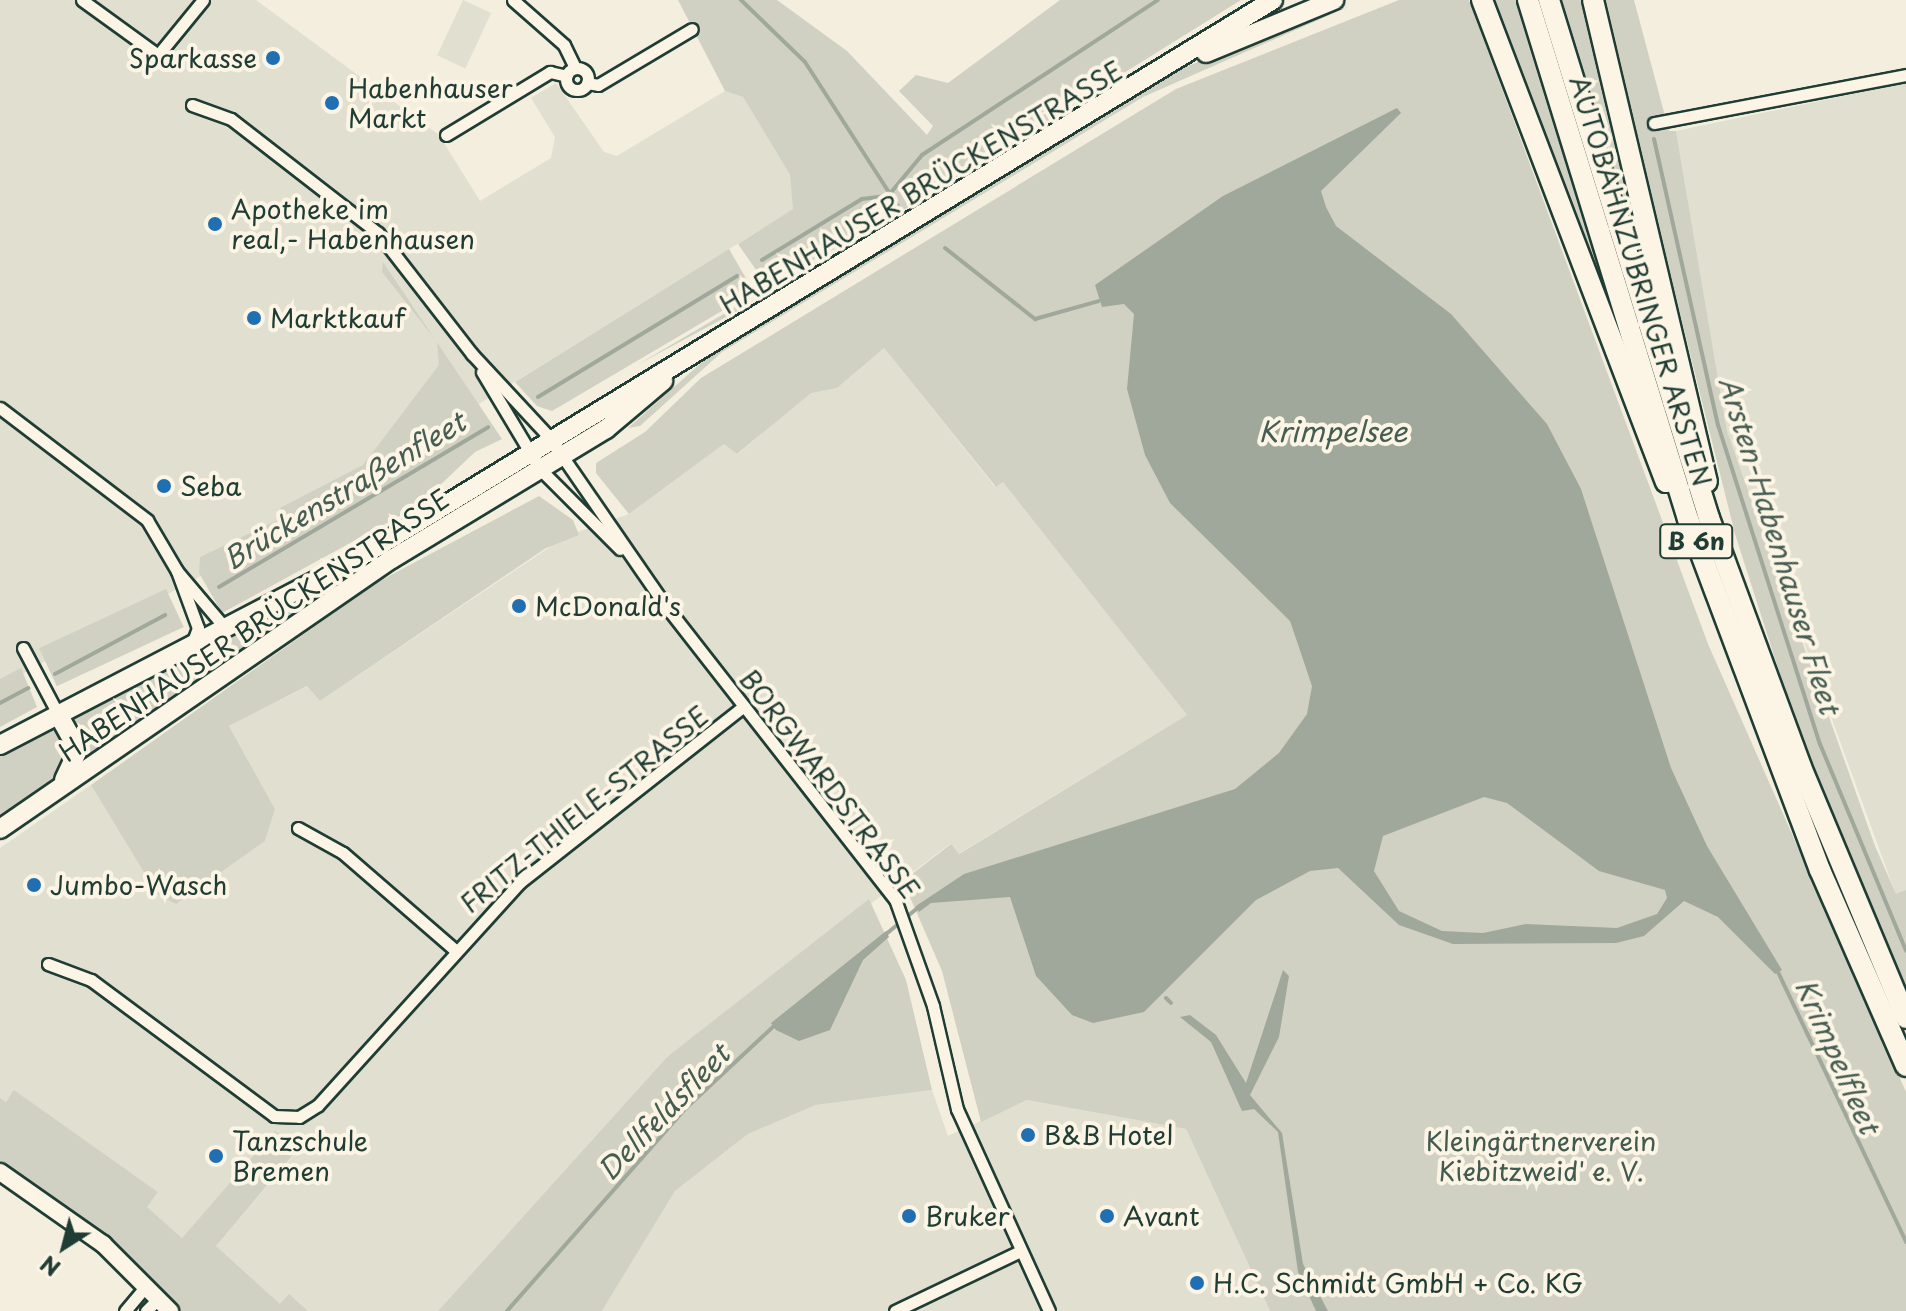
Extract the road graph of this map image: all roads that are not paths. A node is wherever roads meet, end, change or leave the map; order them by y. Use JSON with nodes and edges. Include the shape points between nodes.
{"nodes":[{"id":1,"x":203,"y":0,"type":"edge"},
{"id":2,"x":1273,"y":0,"type":"edge"},
{"id":3,"x":1334,"y":0,"type":"edge"},
{"id":4,"x":1482,"y":0,"type":"edge"},
{"id":5,"x":1528,"y":0,"type":"edge"},
{"id":6,"x":1549,"y":0,"type":"edge"},
{"id":7,"x":1593,"y":0,"type":"edge"},
{"id":8,"x":81,"y":1,"type":"edge"},
{"id":9,"x":518,"y":1,"type":"edge"},
{"id":10,"x":692,"y":29,"type":"dead end"},
{"id":11,"x":1176,"y":63,"type":"junction"},
{"id":12,"x":571,"y":72,"type":"junction"},
{"id":13,"x":1906,"y":75,"type":"edge"},
{"id":14,"x":192,"y":105,"type":"dead end"},
{"id":15,"x":1654,"y":123,"type":"dead end"},
{"id":16,"x":446,"y":135,"type":"dead end"},
{"id":17,"x":472,"y":354,"type":"junction"},
{"id":18,"x":692,"y":356,"type":"junction"},
{"id":19,"x":0,"y":408,"type":"edge"},
{"id":20,"x":549,"y":437,"type":"junction"},
{"id":21,"x":528,"y":450,"type":"junction"},
{"id":22,"x":561,"y":456,"type":"junction"},
{"id":23,"x":540,"y":469,"type":"junction"},
{"id":24,"x":1699,"y":518,"type":"junction"},
{"id":25,"x":177,"y":571,"type":"junction"},
{"id":26,"x":642,"y":571,"type":"junction"},
{"id":27,"x":227,"y":630,"type":"junction"},
{"id":28,"x":191,"y":647,"type":"junction"},
{"id":29,"x":23,"y":648,"type":"dead end"},
{"id":30,"x":744,"y":706,"type":"junction"},
{"id":31,"x":58,"y":714,"type":"junction"},
{"id":32,"x":0,"y":745,"type":"edge"},
{"id":33,"x":62,"y":786,"type":"junction"},
{"id":34,"x":298,"y":828,"type":"dead end"},
{"id":35,"x":0,"y":829,"type":"edge"},
{"id":36,"x":454,"y":949,"type":"junction"},
{"id":37,"x":48,"y":964,"type":"dead end"},
{"id":38,"x":1906,"y":1018,"type":"edge"},
{"id":39,"x":1906,"y":1066,"type":"edge"},
{"id":40,"x":0,"y":1172,"type":"edge"},
{"id":41,"x":1020,"y":1251,"type":"junction"},
{"id":42,"x":146,"y":1286,"type":"junction"},
{"id":43,"x":158,"y":1307,"type":"edge"},
{"id":44,"x":125,"y":1311,"type":"edge"},
{"id":45,"x":895,"y":1311,"type":"edge"},
{"id":46,"x":1049,"y":1311,"type":"edge"}],
"edges":[{"from":1,"to":8,"type":"street","via":[[158,55]]},
{"from":2,"to":11,"type":"main road","name":"HABENHAUSER BRÜCKENSTRASSE"},
{"from":3,"to":11,"type":"main road","name":"HABENHAUSER BRÜCKENSTRASSE"},
{"from":4,"to":24,"type":"highway","via":[[1648,448]]},
{"from":5,"to":24,"type":"highway","name":"AUTOBAHNZUBRINGER ARSTEN","number":"B 6n"},
{"from":6,"to":24,"type":"highway","name":"AUTOBAHNZUBRINGER ARSTEN","number":"B 6n"},
{"from":7,"to":24,"type":"highway","via":[[1705,463]]},
{"from":9,"to":12,"type":"street","via":[[564,45]]},
{"from":10,"to":12,"type":"street","via":[[598,85],[575,89]]},
{"from":11,"to":18,"type":"main road","name":"HABENHAUSER BRÜCKENSTRASSE"},
{"from":12,"to":16,"type":"street","via":[[550,72]]},
{"from":13,"to":15,"type":"street"},
{"from":14,"to":17,"type":"street","via":[[231,119],[368,222]]},
{"from":17,"to":20,"type":"street"},
{"from":17,"to":21,"type":"street"},
{"from":18,"to":20,"type":"main road","name":"HABENHAUSER BRÜCKENSTRASSE"},
{"from":18,"to":22,"type":"main road","name":"HABENHAUSER BRÜCKENSTRASSE","via":[[606,429]]},
{"from":19,"to":25,"type":"street","via":[[147,520]]},
{"from":20,"to":21,"type":"main road","name":"HABENHAUSER BRÜCKENSTRASSE"},
{"from":20,"to":22,"type":"street"},
{"from":21,"to":23,"type":"street"},
{"from":21,"to":27,"type":"main road","name":"HABENHAUSER BRÜCKENSTRASSE","via":[[352,562]]},
{"from":22,"to":23,"type":"main road","name":"HABENHAUSER BRÜCKENSTRASSE"},
{"from":22,"to":26,"type":"street","name":"BORGWARDSTRASSE"},
{"from":23,"to":26,"type":"street","name":"BORGWARDSTRASSE"},
{"from":23,"to":33,"type":"main road","name":"HABENHAUSER BRÜCKENSTRASSE","via":[[380,567]]},
{"from":24,"to":38,"type":"highway","name":"AUTOBAHNZUBRINGER ARSTEN","number":"B 6n"},
{"from":24,"to":39,"type":"highway","name":"AUTOBAHNZUBRINGER ARSTEN","number":"B 6n","via":[[1815,857]]},
{"from":25,"to":27,"type":"street"},
{"from":25,"to":28,"type":"street","via":[[198,628]]},
{"from":26,"to":30,"type":"street","name":"BORGWARDSTRASSE"},
{"from":27,"to":28,"type":"main road","name":"HABENHAUSER BRÜCKENSTRASSE"},
{"from":28,"to":31,"type":"main road","name":"HABENHAUSER BRÜCKENSTRASSE"},
{"from":29,"to":31,"type":"street"},
{"from":30,"to":36,"type":"street","name":"FRITZ-THIELE-STRASSE","via":[[519,883]]},
{"from":30,"to":41,"type":"street","name":"BORGWARDSTRASSE","via":[[896,901],[911,936],[957,1109]]},
{"from":31,"to":32,"type":"main road","name":"HABENHAUSER BRÜCKENSTRASSE"},
{"from":31,"to":33,"type":"main road","via":[[78,750]]},
{"from":33,"to":35,"type":"main road","name":"HABENHAUSER BRÜCKENSTRASSE"},
{"from":34,"to":36,"type":"street","via":[[343,853]]},
{"from":36,"to":37,"type":"street","name":"FRITZ-THIELE-STRASSE","via":[[318,1105],[299,1117],[274,1116],[88,978]]},
{"from":40,"to":42,"type":"street","via":[[103,1244]]},
{"from":41,"to":45,"type":"street"},
{"from":41,"to":46,"type":"street","name":"BORGWARDSTRASSE"},
{"from":42,"to":43,"type":"street"},
{"from":42,"to":44,"type":"street"}]}
